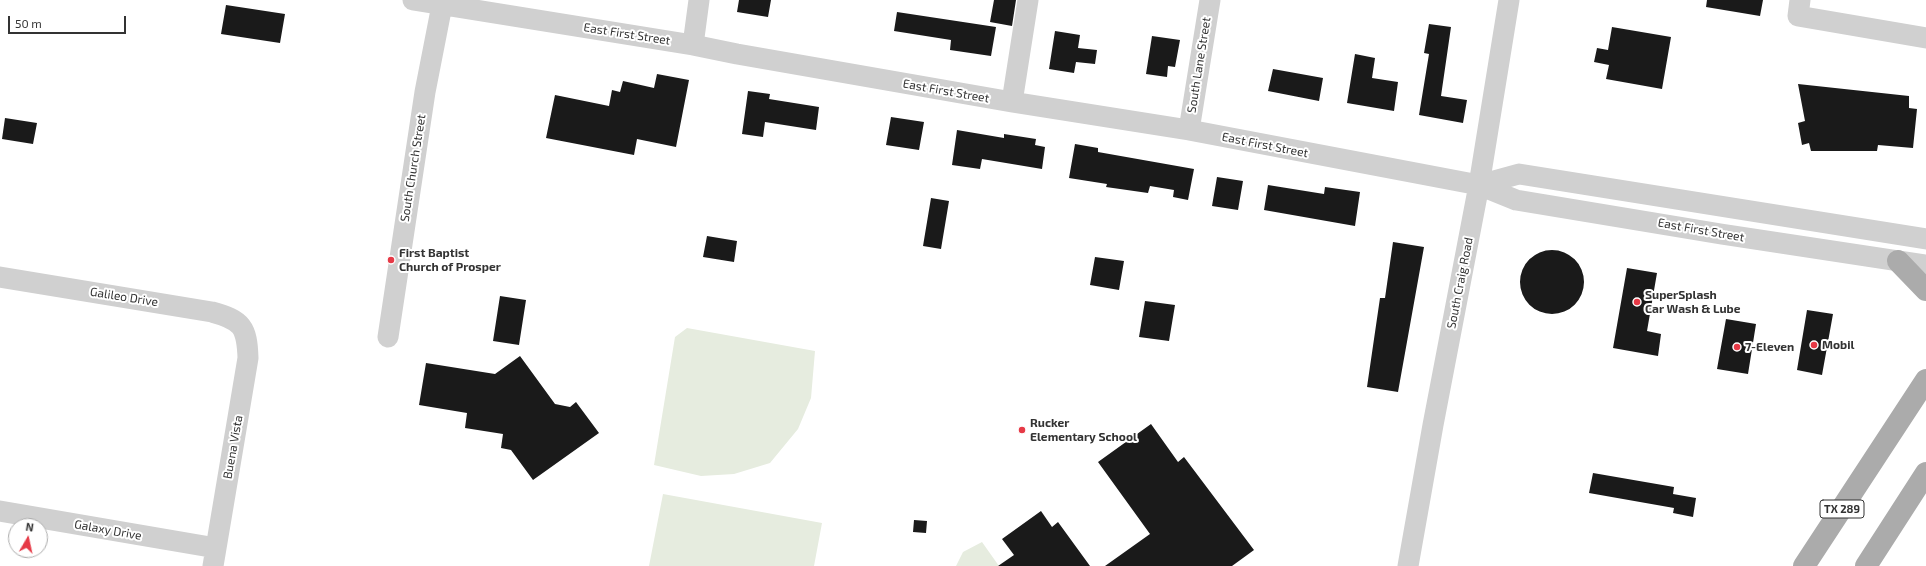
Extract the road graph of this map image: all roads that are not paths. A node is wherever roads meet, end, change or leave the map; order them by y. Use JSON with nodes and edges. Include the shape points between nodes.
{"nodes":[{"id":1,"x":412,"y":0,"type":"edge"},
{"id":2,"x":700,"y":0,"type":"edge"},
{"id":3,"x":1028,"y":0,"type":"edge"},
{"id":4,"x":1210,"y":0,"type":"edge"},
{"id":5,"x":1509,"y":0,"type":"edge"},
{"id":6,"x":1800,"y":0,"type":"edge"},
{"id":7,"x":443,"y":3,"type":"edge"},
{"id":8,"x":1926,"y":38,"type":"edge"},
{"id":9,"x":694,"y":45,"type":"junction"},
{"id":10,"x":1012,"y":102,"type":"junction"},
{"id":11,"x":1189,"y":130,"type":"junction"},
{"id":12,"x":1479,"y":185,"type":"junction"},
{"id":13,"x":1726,"y":206,"type":"junction"},
{"id":14,"x":1721,"y":234,"type":"junction"},
{"id":15,"x":1926,"y":239,"type":"edge"},
{"id":16,"x":1898,"y":261,"type":"junction"},
{"id":17,"x":1926,"y":265,"type":"edge"},
{"id":18,"x":0,"y":277,"type":"edge"},
{"id":19,"x":1926,"y":290,"type":"edge"},
{"id":20,"x":243,"y":328,"type":"joint"},
{"id":21,"x":388,"y":337,"type":"dead end"},
{"id":22,"x":1926,"y":380,"type":"edge"},
{"id":23,"x":1926,"y":473,"type":"edge"},
{"id":24,"x":0,"y":511,"type":"edge"},
{"id":25,"x":214,"y":557,"type":"edge"},
{"id":26,"x":1408,"y":566,"type":"edge"},
{"id":27,"x":1804,"y":566,"type":"edge"},
{"id":28,"x":1866,"y":566,"type":"edge"}],
"edges":[{"from":1,"to":7,"type":"street","name":"East First Street"},
{"from":2,"to":9,"type":"street"},
{"from":3,"to":10,"type":"street"},
{"from":4,"to":11,"type":"street","name":"South Lane Street"},
{"from":5,"to":12,"type":"street","name":"South Craig Road"},
{"from":6,"to":8,"type":"street","via":[[1798,16]]},
{"from":7,"to":9,"type":"street","name":"East First Street"},
{"from":7,"to":21,"type":"street","name":"South Church Street","via":[[425,92]]},
{"from":9,"to":10,"type":"street","name":"East First Street"},
{"from":10,"to":11,"type":"street","name":"East First Street"},
{"from":11,"to":12,"type":"street","name":"East First Street"},
{"from":12,"to":13,"type":"street","name":"East First Street","via":[[1519,174]]},
{"from":12,"to":14,"type":"street","name":"East First Street","via":[[1516,200]]},
{"from":12,"to":26,"type":"street","name":"South Craig Road"},
{"from":13,"to":14,"type":"street"},
{"from":13,"to":15,"type":"street","name":"East First Street"},
{"from":14,"to":16,"type":"street","name":"East First Street"},
{"from":16,"to":17,"type":"street","name":"East First Street"},
{"from":16,"to":19,"type":"main road"},
{"from":18,"to":20,"type":"street","name":"Galileo Drive","via":[[212,312],[232,317]]},
{"from":20,"to":25,"type":"street","name":"Buena Vista","via":[[248,340],[248,358]]},
{"from":22,"to":27,"type":"main road","number":"TX 289"},
{"from":23,"to":28,"type":"main road"},
{"from":24,"to":25,"type":"street","name":"Galaxy Drive"}]}
